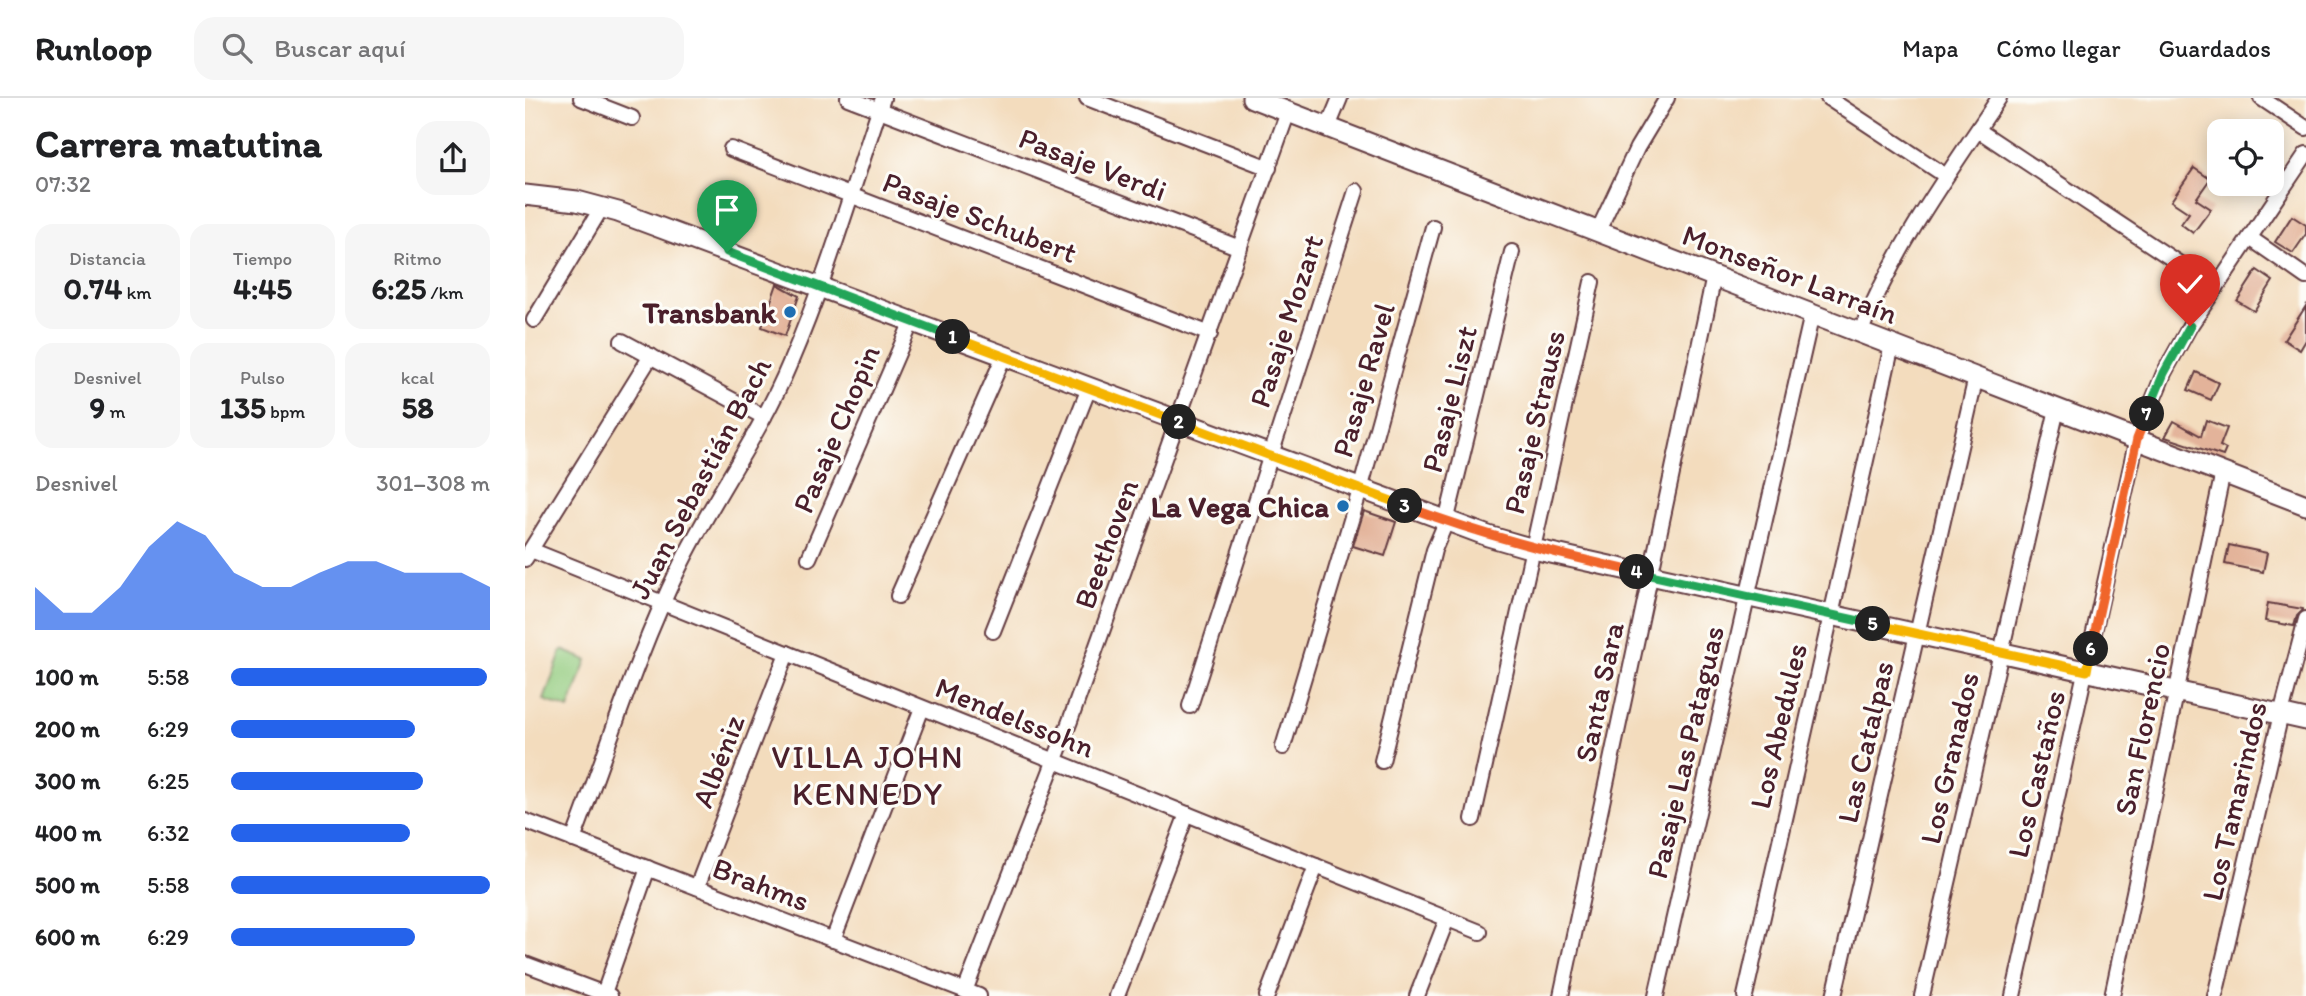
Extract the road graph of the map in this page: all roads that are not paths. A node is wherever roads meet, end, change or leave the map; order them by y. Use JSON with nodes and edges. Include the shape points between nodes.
{"nodes":[{"id":1,"x":581,"y":98,"type":"edge"},
{"id":2,"x":848,"y":98,"type":"edge"},
{"id":3,"x":1087,"y":98,"type":"edge"},
{"id":4,"x":1252,"y":98,"type":"edge"},
{"id":5,"x":1340,"y":98,"type":"edge"},
{"id":6,"x":1667,"y":98,"type":"edge"},
{"id":7,"x":1828,"y":98,"type":"edge"},
{"id":8,"x":1999,"y":98,"type":"edge"},
{"id":9,"x":2261,"y":98,"type":"edge"},
{"id":10,"x":881,"y":104,"type":"edge"},
{"id":11,"x":1288,"y":112,"type":"junction"},
{"id":12,"x":632,"y":118,"type":"dead end"},
{"id":13,"x":1328,"y":127,"type":"junction"},
{"id":14,"x":2306,"y":128,"type":"edge"},
{"id":15,"x":1977,"y":130,"type":"junction"},
{"id":16,"x":731,"y":149,"type":"dead end"},
{"id":17,"x":2306,"y":154,"type":"edge"},
{"id":18,"x":1269,"y":168,"type":"junction"},
{"id":19,"x":1946,"y":176,"type":"junction"},
{"id":20,"x":1356,"y":191,"type":"dead end"},
{"id":21,"x":525,"y":195,"type":"edge"},
{"id":22,"x":850,"y":195,"type":"junction"},
{"id":23,"x":602,"y":207,"type":"junction"},
{"id":24,"x":1433,"y":227,"type":"dead end"},
{"id":25,"x":1598,"y":231,"type":"junction"},
{"id":26,"x":2250,"y":238,"type":"junction"},
{"id":27,"x":1240,"y":248,"type":"junction"},
{"id":28,"x":1512,"y":252,"type":"dead end"},
{"id":29,"x":1714,"y":276,"type":"junction"},
{"id":30,"x":2306,"y":277,"type":"edge"},
{"id":31,"x":1592,"y":282,"type":"dead end"},
{"id":32,"x":819,"y":286,"type":"junction"},
{"id":33,"x":2216,"y":288,"type":"junction"},
{"id":34,"x":1812,"y":314,"type":"junction"},
{"id":35,"x":534,"y":320,"type":"dead end"},
{"id":36,"x":912,"y":321,"type":"junction"},
{"id":37,"x":1860,"y":333,"type":"junction"},
{"id":38,"x":1210,"y":334,"type":"junction"},
{"id":39,"x":622,"y":341,"type":"dead end"},
{"id":40,"x":1892,"y":345,"type":"junction"},
{"id":41,"x":650,"y":356,"type":"junction"},
{"id":42,"x":1004,"y":356,"type":"junction"},
{"id":43,"x":1976,"y":377,"type":"junction"},
{"id":44,"x":1089,"y":388,"type":"junction"},
{"id":45,"x":2057,"y":409,"type":"junction"},
{"id":46,"x":764,"y":417,"type":"junction"},
{"id":47,"x":1179,"y":422,"type":"junction"},
{"id":48,"x":2137,"y":439,"type":"junction"},
{"id":49,"x":1270,"y":456,"type":"junction"},
{"id":50,"x":2223,"y":472,"type":"junction"},
{"id":51,"x":1360,"y":489,"type":"junction"},
{"id":52,"x":2306,"y":505,"type":"edge"},
{"id":53,"x":1446,"y":522,"type":"junction"},
{"id":54,"x":1533,"y":549,"type":"junction"},
{"id":55,"x":528,"y":554,"type":"edge"},
{"id":56,"x":809,"y":558,"type":"dead end"},
{"id":57,"x":1651,"y":575,"type":"junction"},
{"id":58,"x":898,"y":596,"type":"dead end"},
{"id":59,"x":1747,"y":596,"type":"junction"},
{"id":60,"x":663,"y":603,"type":"junction"},
{"id":61,"x":1830,"y":615,"type":"junction"},
{"id":62,"x":2306,"y":619,"type":"edge"},
{"id":63,"x":993,"y":631,"type":"dead end"},
{"id":64,"x":1917,"y":634,"type":"junction"},
{"id":65,"x":2000,"y":652,"type":"junction"},
{"id":66,"x":787,"y":653,"type":"junction"},
{"id":67,"x":2087,"y":671,"type":"junction"},
{"id":68,"x":2177,"y":691,"type":"junction"},
{"id":69,"x":1190,"y":706,"type":"dead end"},
{"id":70,"x":922,"y":708,"type":"junction"},
{"id":71,"x":2281,"y":714,"type":"junction"},
{"id":72,"x":2306,"y":720,"type":"edge"},
{"id":73,"x":1283,"y":747,"type":"dead end"},
{"id":74,"x":1055,"y":761,"type":"junction"},
{"id":75,"x":1382,"y":761,"type":"dead end"},
{"id":76,"x":1187,"y":814,"type":"junction"},
{"id":77,"x":1473,"y":819,"type":"dead end"},
{"id":78,"x":525,"y":821,"type":"edge"},
{"id":79,"x":573,"y":840,"type":"junction"},
{"id":80,"x":1316,"y":866,"type":"junction"},
{"id":81,"x":648,"y":869,"type":"junction"},
{"id":82,"x":697,"y":887,"type":"junction"},
{"id":83,"x":1447,"y":919,"type":"junction"},
{"id":84,"x":1480,"y":932,"type":"dead end"},
{"id":85,"x":832,"y":940,"type":"junction"},
{"id":86,"x":525,"y":964,"type":"edge"},
{"id":87,"x":972,"y":993,"type":"edge"},
{"id":88,"x":606,"y":995,"type":"edge"},
{"id":89,"x":1117,"y":996,"type":"edge"},
{"id":90,"x":1267,"y":996,"type":"edge"},
{"id":91,"x":1417,"y":996,"type":"edge"},
{"id":92,"x":1561,"y":996,"type":"edge"},
{"id":93,"x":1656,"y":996,"type":"edge"},
{"id":94,"x":1745,"y":996,"type":"edge"},
{"id":95,"x":1834,"y":996,"type":"edge"},
{"id":96,"x":1922,"y":996,"type":"edge"},
{"id":97,"x":2013,"y":996,"type":"edge"},
{"id":98,"x":2112,"y":996,"type":"edge"},
{"id":99,"x":2215,"y":996,"type":"edge"}],
"edges":[{"from":1,"to":12,"type":"street"},
{"from":2,"to":10,"type":"street","name":"Pasaje Verdi"},
{"from":3,"to":18,"type":"street"},
{"from":4,"to":11,"type":"street","name":"Monseñor Larraín"},
{"from":5,"to":13,"type":"street"},
{"from":6,"to":25,"type":"street","via":[[1632,157]]},
{"from":7,"to":19,"type":"street"},
{"from":8,"to":15,"type":"street"},
{"from":9,"to":14,"type":"street"},
{"from":10,"to":22,"type":"street","name":"Juan Sebastián Bach"},
{"from":10,"to":27,"type":"street","name":"Pasaje Verdi"},
{"from":11,"to":13,"type":"street","name":"Monseñor Larraín"},
{"from":11,"to":18,"type":"street","name":"Beethoven"},
{"from":13,"to":25,"type":"street","name":"Monseñor Larraín"},
{"from":15,"to":19,"type":"street"},
{"from":15,"to":33,"type":"street"},
{"from":16,"to":22,"type":"street","name":"Pasaje Schubert"},
{"from":17,"to":26,"type":"street","name":"Los Castaños"},
{"from":18,"to":27,"type":"street","name":"Beethoven"},
{"from":19,"to":37,"type":"street","via":[[1886,274]]},
{"from":20,"to":49,"type":"street","name":"Pasaje Mozart"},
{"from":21,"to":23,"type":"street"},
{"from":22,"to":32,"type":"street","name":"Juan Sebastián Bach"},
{"from":22,"to":38,"type":"street","name":"Pasaje Schubert"},
{"from":23,"to":32,"type":"street"},
{"from":23,"to":35,"type":"street"},
{"from":24,"to":51,"type":"street","name":"Pasaje Ravel"},
{"from":25,"to":29,"type":"street","name":"Monseñor Larraín"},
{"from":26,"to":30,"type":"street"},
{"from":26,"to":33,"type":"street","name":"Los Castaños"},
{"from":27,"to":38,"type":"street","name":"Beethoven"},
{"from":28,"to":53,"type":"street","name":"Pasaje Liszt"},
{"from":29,"to":34,"type":"street","name":"Monseñor Larraín"},
{"from":29,"to":57,"type":"street","name":"Santa Sara"},
{"from":31,"to":54,"type":"street","name":"Pasaje Strauss"},
{"from":32,"to":36,"type":"street"},
{"from":32,"to":46,"type":"street","name":"Juan Sebastián Bach"},
{"from":33,"to":48,"type":"street","name":"Los Castaños","via":[[2171,361]]},
{"from":34,"to":37,"type":"street","name":"Monseñor Larraín"},
{"from":34,"to":59,"type":"street","name":"Pasaje Las Pataguas"},
{"from":36,"to":42,"type":"street"},
{"from":36,"to":56,"type":"street","name":"Pasaje Chopin"},
{"from":37,"to":40,"type":"street","name":"Monseñor Larraín"},
{"from":38,"to":47,"type":"street","name":"Beethoven"},
{"from":39,"to":41,"type":"street"},
{"from":40,"to":43,"type":"street","name":"Monseñor Larraín"},
{"from":40,"to":61,"type":"street","name":"Los Abedules"},
{"from":41,"to":46,"type":"street"},
{"from":41,"to":55,"type":"street"},
{"from":42,"to":44,"type":"street"},
{"from":42,"to":58,"type":"street"},
{"from":43,"to":45,"type":"street","name":"Monseñor Larraín"},
{"from":43,"to":64,"type":"street","name":"Las Catalpas"},
{"from":44,"to":47,"type":"street"},
{"from":44,"to":63,"type":"street"},
{"from":45,"to":48,"type":"street","name":"Monseñor Larraín"},
{"from":45,"to":65,"type":"street","name":"Los Granados"},
{"from":46,"to":60,"type":"street","name":"Juan Sebastián Bach","via":[[699,528]]},
{"from":47,"to":49,"type":"street"},
{"from":47,"to":74,"type":"street","name":"Beethoven"},
{"from":48,"to":50,"type":"street","name":"Monseñor Larraín"},
{"from":48,"to":67,"type":"street","name":"Los Castaños"},
{"from":49,"to":51,"type":"street"},
{"from":49,"to":69,"type":"street","name":"Pasaje Mozart"},
{"from":50,"to":52,"type":"street","name":"Monseñor Larraín"},
{"from":50,"to":68,"type":"street","name":"San Florencio"},
{"from":51,"to":53,"type":"street"},
{"from":51,"to":73,"type":"street","name":"Pasaje Ravel"},
{"from":53,"to":54,"type":"street"},
{"from":53,"to":75,"type":"street","name":"Pasaje Liszt","via":[[1434,550]]},
{"from":54,"to":57,"type":"street"},
{"from":54,"to":77,"type":"street","name":"Pasaje Strauss"},
{"from":55,"to":60,"type":"street","name":"Mendelssohn"},
{"from":57,"to":59,"type":"street"},
{"from":57,"to":92,"type":"street","name":"Santa Sara"},
{"from":59,"to":61,"type":"street"},
{"from":59,"to":93,"type":"street","name":"Pasaje Las Pataguas"},
{"from":60,"to":66,"type":"street","name":"Mendelssohn"},
{"from":60,"to":79,"type":"street","name":"Juan Sebastián Bach"},
{"from":61,"to":64,"type":"street"},
{"from":61,"to":94,"type":"street","name":"Los Abedules"},
{"from":62,"to":71,"type":"street","name":"Los Tamarindos"},
{"from":64,"to":65,"type":"street"},
{"from":64,"to":95,"type":"street","name":"Las Catalpas"},
{"from":65,"to":67,"type":"street"},
{"from":65,"to":96,"type":"street","name":"Los Granados"},
{"from":66,"to":70,"type":"street","name":"Mendelssohn"},
{"from":66,"to":82,"type":"street","name":"Albéniz"},
{"from":67,"to":68,"type":"street"},
{"from":67,"to":97,"type":"street","name":"Los Castaños"},
{"from":68,"to":71,"type":"street"},
{"from":68,"to":98,"type":"street","name":"San Florencio"},
{"from":70,"to":74,"type":"street","name":"Mendelssohn"},
{"from":70,"to":85,"type":"street"},
{"from":71,"to":72,"type":"street"},
{"from":71,"to":99,"type":"street","name":"Los Tamarindos"},
{"from":74,"to":76,"type":"street","name":"Mendelssohn"},
{"from":74,"to":87,"type":"street","name":"Beethoven"},
{"from":76,"to":80,"type":"street","name":"Mendelssohn"},
{"from":76,"to":89,"type":"street"},
{"from":78,"to":79,"type":"street","name":"Brahms"},
{"from":79,"to":81,"type":"street","name":"Brahms"},
{"from":80,"to":83,"type":"street","name":"Mendelssohn"},
{"from":80,"to":90,"type":"street"},
{"from":81,"to":82,"type":"street","name":"Brahms"},
{"from":81,"to":88,"type":"street"},
{"from":82,"to":85,"type":"street","name":"Brahms"},
{"from":83,"to":84,"type":"street","name":"Mendelssohn"},
{"from":83,"to":91,"type":"street"},
{"from":85,"to":87,"type":"street","name":"Brahms"},
{"from":86,"to":88,"type":"street"}]}
